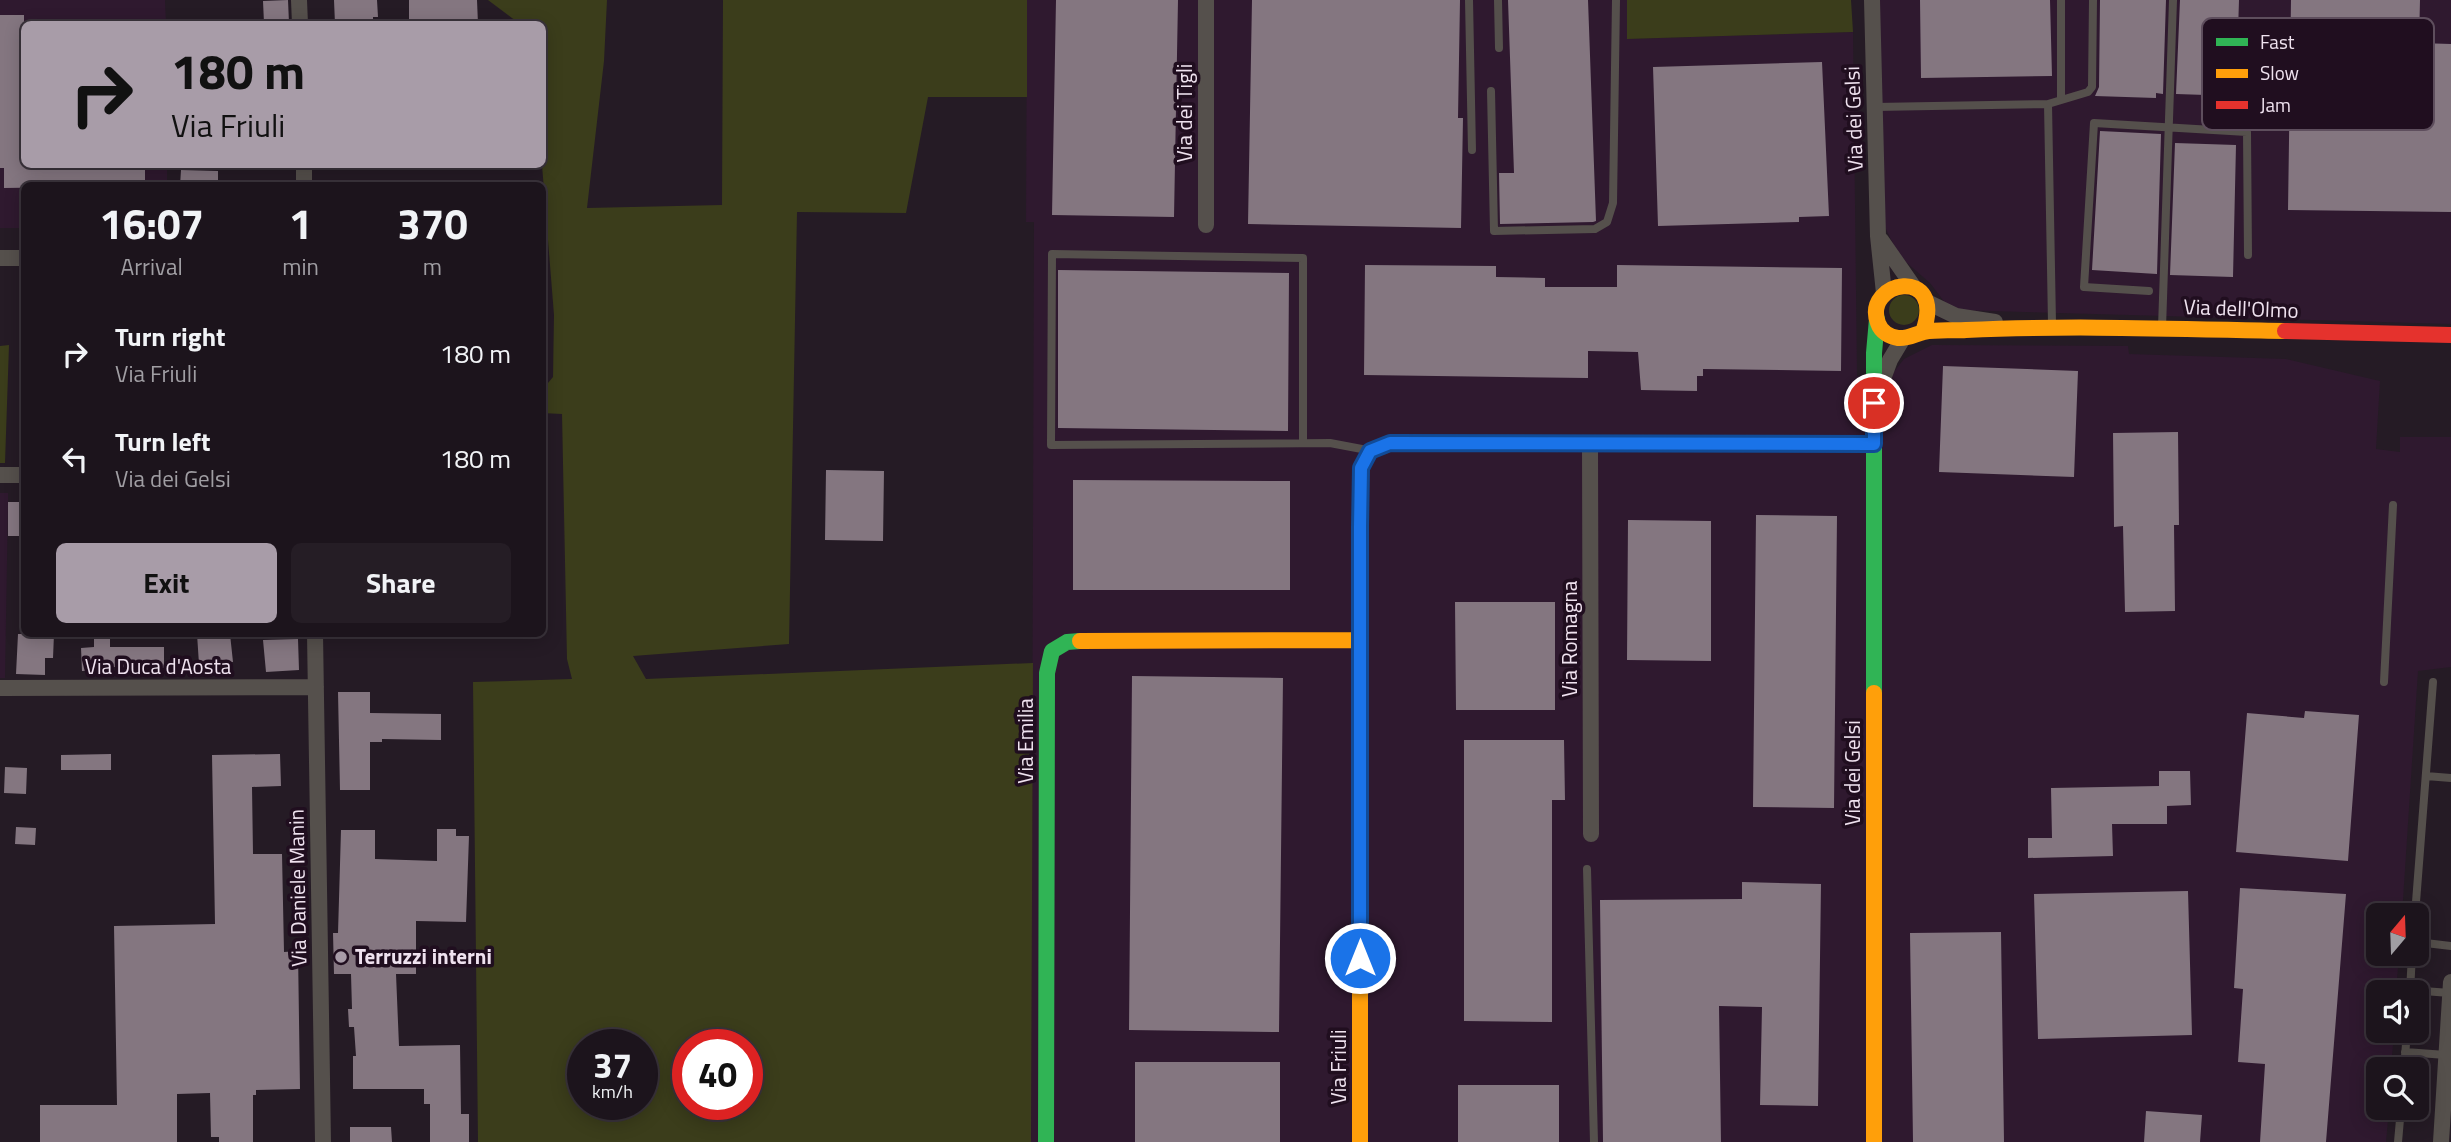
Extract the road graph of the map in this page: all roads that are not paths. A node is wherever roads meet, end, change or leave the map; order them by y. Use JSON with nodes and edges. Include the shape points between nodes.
{"nodes":[{"id":1,"x":299,"y":0,"type":"edge"},
{"id":2,"x":1206,"y":0,"type":"edge"},
{"id":3,"x":1469,"y":0,"type":"edge"},
{"id":4,"x":1498,"y":0,"type":"edge"},
{"id":5,"x":1616,"y":0,"type":"edge"},
{"id":6,"x":1872,"y":0,"type":"edge"},
{"id":7,"x":2061,"y":0,"type":"edge"},
{"id":8,"x":2093,"y":0,"type":"edge"},
{"id":9,"x":2173,"y":0,"type":"edge"},
{"id":10,"x":300,"y":21,"type":"edge"},
{"id":11,"x":1499,"y":48,"type":"dead end"},
{"id":12,"x":1491,"y":91,"type":"dead end"},
{"id":13,"x":2062,"y":98,"type":"junction"},
{"id":14,"x":2048,"y":104,"type":"junction"},
{"id":15,"x":1875,"y":107,"type":"junction"},
{"id":16,"x":2168,"y":128,"type":"junction"},
{"id":17,"x":2202,"y":130,"type":"edge"},
{"id":18,"x":2208,"y":130,"type":"edge"},
{"id":19,"x":1472,"y":150,"type":"dead end"},
{"id":20,"x":1206,"y":225,"type":"dead end"},
{"id":21,"x":1878,"y":236,"type":"junction"},
{"id":22,"x":2248,"y":255,"type":"dead end"},
{"id":23,"x":0,"y":258,"type":"edge"},
{"id":24,"x":21,"y":258,"type":"edge"},
{"id":25,"x":1913,"y":286,"type":"junction"},
{"id":26,"x":2149,"y":291,"type":"dead end"},
{"id":27,"x":1884,"y":293,"type":"junction"},
{"id":28,"x":1929,"y":303,"type":"junction"},
{"id":29,"x":1877,"y":319,"type":"junction"},
{"id":30,"x":2033,"y":326,"type":"junction"},
{"id":31,"x":2052,"y":326,"type":"junction"},
{"id":32,"x":2162,"y":328,"type":"junction"},
{"id":33,"x":1923,"y":332,"type":"junction"},
{"id":34,"x":2450,"y":336,"type":"edge"},
{"id":35,"x":1902,"y":340,"type":"junction"},
{"id":36,"x":1874,"y":403,"type":"junction"},
{"id":37,"x":1303,"y":443,"type":"junction"},
{"id":38,"x":1591,"y":444,"type":"junction"},
{"id":39,"x":1874,"y":444,"type":"junction"},
{"id":40,"x":1370,"y":451,"type":"junction"},
{"id":41,"x":0,"y":475,"type":"edge"},
{"id":42,"x":21,"y":475,"type":"edge"},
{"id":43,"x":2393,"y":505,"type":"dead end"},
{"id":44,"x":315,"y":637,"type":"edge"},
{"id":45,"x":1359,"y":640,"type":"junction"},
{"id":46,"x":2384,"y":682,"type":"dead end"},
{"id":47,"x":2433,"y":682,"type":"dead end"},
{"id":48,"x":316,"y":687,"type":"junction"},
{"id":49,"x":0,"y":688,"type":"edge"},
{"id":50,"x":2426,"y":776,"type":"junction"},
{"id":51,"x":2451,"y":778,"type":"edge"},
{"id":52,"x":1591,"y":834,"type":"dead end"},
{"id":53,"x":1587,"y":869,"type":"dead end"},
{"id":54,"x":2416,"y":903,"type":"edge"},
{"id":55,"x":2429,"y":944,"type":"edge"},
{"id":56,"x":2451,"y":946,"type":"edge"},
{"id":57,"x":2451,"y":982,"type":"edge"},
{"id":58,"x":2429,"y":992,"type":"edge"},
{"id":59,"x":2450,"y":993,"type":"edge"},
{"id":60,"x":2406,"y":1043,"type":"edge"},
{"id":61,"x":2405,"y":1052,"type":"junction"},
{"id":62,"x":2446,"y":1055,"type":"junction"},
{"id":63,"x":2405,"y":1057,"type":"edge"},
{"id":64,"x":2400,"y":1120,"type":"edge"},
{"id":65,"x":323,"y":1142,"type":"edge"},
{"id":66,"x":1046,"y":1142,"type":"edge"},
{"id":67,"x":1360,"y":1142,"type":"edge"},
{"id":68,"x":1594,"y":1142,"type":"edge"},
{"id":69,"x":1874,"y":1142,"type":"edge"},
{"id":70,"x":2398,"y":1142,"type":"edge"},
{"id":71,"x":2441,"y":1142,"type":"edge"}],
"edges":[{"from":1,"to":10,"type":"street"},
{"from":2,"to":20,"type":"street","name":"Via dei Tigli"},
{"from":3,"to":19,"type":"lane"},
{"from":4,"to":11,"type":"lane"},
{"from":5,"to":12,"type":"lane","via":[[1613,204],[1607,222],[1595,229],[1494,231]]},
{"from":6,"to":15,"type":"street","name":"Via dei Gelsi"},
{"from":7,"to":13,"type":"lane"},
{"from":8,"to":13,"type":"lane","via":[[2092,87]]},
{"from":9,"to":16,"type":"lane"},
{"from":13,"to":14,"type":"lane"},
{"from":14,"to":15,"type":"lane"},
{"from":14,"to":31,"type":"lane"},
{"from":15,"to":21,"type":"street","name":"Via dei Gelsi"},
{"from":16,"to":17,"type":"lane"},
{"from":16,"to":26,"type":"lane","via":[[2094,123],[2090,138],[2084,287]]},
{"from":16,"to":32,"type":"lane"},
{"from":18,"to":22,"type":"lane","via":[[2247,132]]},
{"from":21,"to":25,"type":"street"},
{"from":21,"to":27,"type":"street","name":"Via dei Gelsi"},
{"from":23,"to":24,"type":"street"},
{"from":25,"to":27,"type":"street","via":[[1897,285]]},
{"from":25,"to":28,"type":"street"},
{"from":27,"to":29,"type":"street","via":[[1877,305]]},
{"from":28,"to":30,"type":"street","name":"Via dell'Olmo","via":[[1956,316]]},
{"from":28,"to":33,"type":"street","via":[[1930,318]]},
{"from":29,"to":35,"type":"street","via":[[1891,337]]},
{"from":29,"to":36,"type":"street","name":"Via dei Gelsi"},
{"from":30,"to":31,"type":"street","name":"Via dell'Olmo"},
{"from":30,"to":33,"type":"street","name":"Via dell'Olmo"},
{"from":31,"to":32,"type":"street","name":"Via dell'Olmo"},
{"from":32,"to":34,"type":"street","name":"Via dell'Olmo"},
{"from":33,"to":35,"type":"street"},
{"from":35,"to":36,"type":"street"},
{"from":36,"to":39,"type":"street","name":"Via dei Gelsi"},
{"from":37,"to":37,"type":"lane","via":[[1051,444],[1052,254],[1303,258]]},
{"from":37,"to":40,"type":"lane"},
{"from":38,"to":39,"type":"street"},
{"from":38,"to":40,"type":"street","via":[[1390,443]]},
{"from":38,"to":52,"type":"street","name":"Via Romagna"},
{"from":39,"to":69,"type":"street","name":"Via dei Gelsi"},
{"from":40,"to":45,"type":"street","name":"Via Friuli","via":[[1361,468]]},
{"from":41,"to":42,"type":"street"},
{"from":43,"to":46,"type":"lane"},
{"from":44,"to":48,"type":"street","name":"Via Daniele Manin"},
{"from":45,"to":66,"type":"street","name":"Via Emilia","via":[[1107,640],[1067,642],[1052,651],[1047,673]]},
{"from":45,"to":67,"type":"street","name":"Via Friuli"},
{"from":47,"to":50,"type":"lane"},
{"from":48,"to":49,"type":"street","name":"Via Duca d'Aosta"},
{"from":48,"to":65,"type":"street","name":"Via Daniele Manin"},
{"from":50,"to":51,"type":"lane"},
{"from":50,"to":54,"type":"lane"},
{"from":53,"to":68,"type":"lane"},
{"from":55,"to":56,"type":"lane"},
{"from":57,"to":59,"type":"street"},
{"from":58,"to":59,"type":"lane"},
{"from":59,"to":62,"type":"street"},
{"from":60,"to":61,"type":"lane"},
{"from":61,"to":62,"type":"lane"},
{"from":61,"to":63,"type":"lane"},
{"from":62,"to":71,"type":"street"},
{"from":64,"to":70,"type":"lane"}]}
